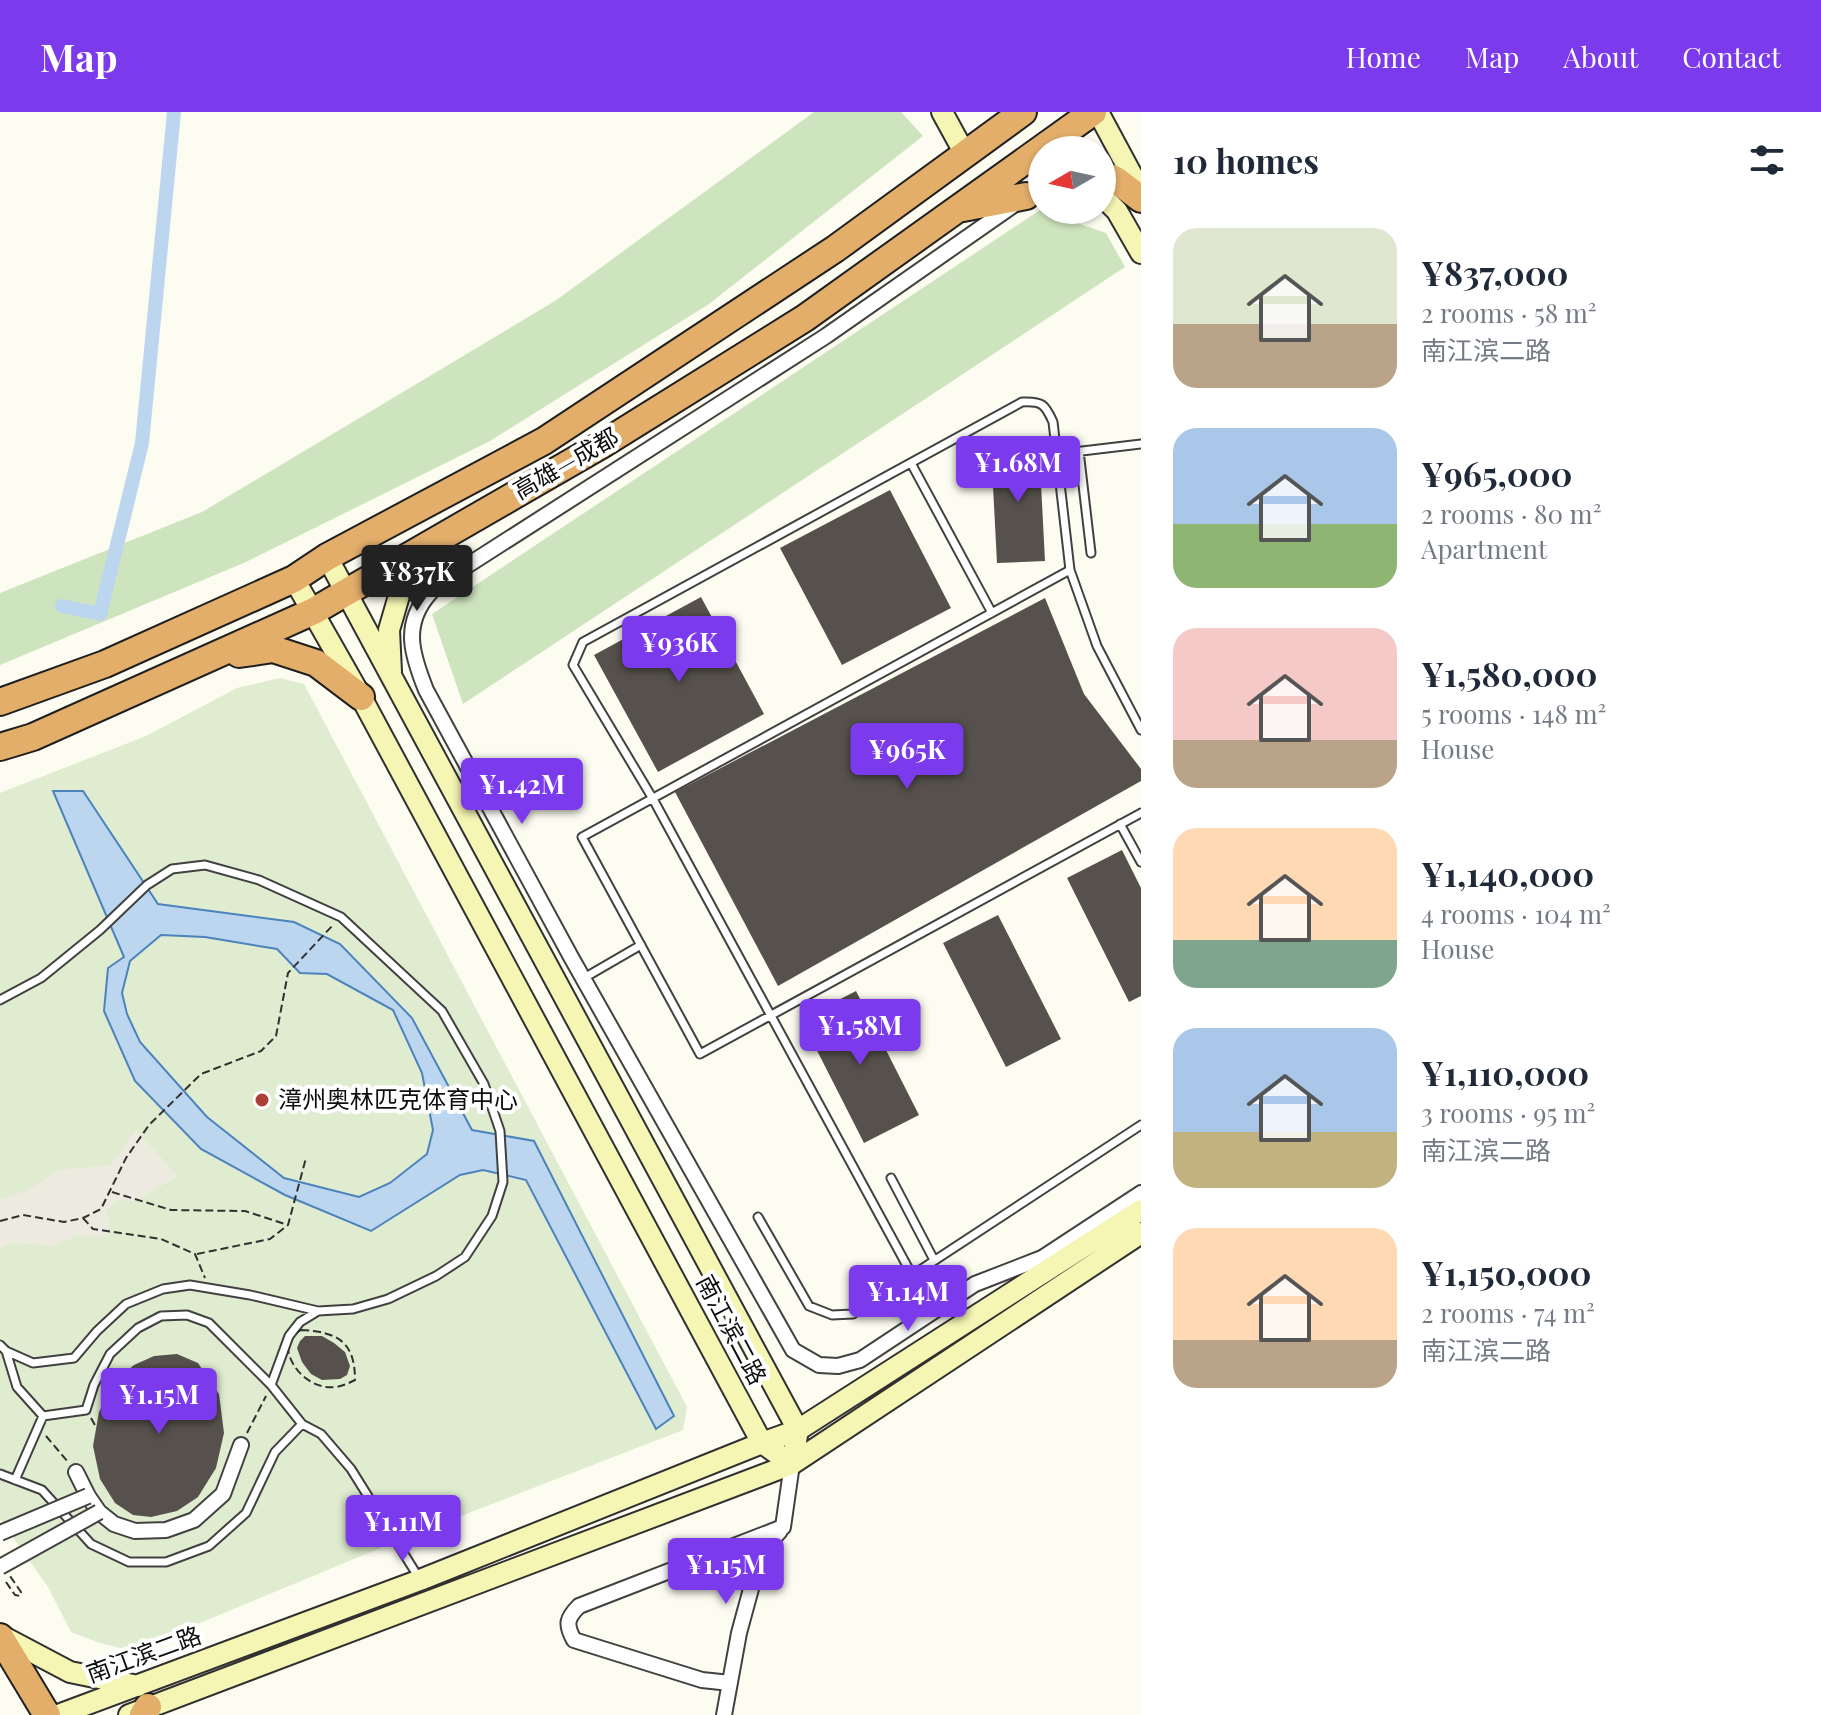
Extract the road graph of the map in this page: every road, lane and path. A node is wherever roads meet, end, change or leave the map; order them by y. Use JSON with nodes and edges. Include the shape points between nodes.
{"nodes":[{"id":1,"x":942,"y":112,"type":"edge"},
{"id":2,"x":1095,"y":112,"type":"edge"},
{"id":3,"x":1013,"y":117,"type":"edge"},
{"id":4,"x":965,"y":154,"type":"junction"},
{"id":5,"x":1028,"y":167,"type":"edge"},
{"id":6,"x":1013,"y":169,"type":"junction"},
{"id":7,"x":1116,"y":180,"type":"edge"},
{"id":8,"x":1141,"y":192,"type":"edge"},
{"id":9,"x":1028,"y":193,"type":"edge"},
{"id":10,"x":1028,"y":196,"type":"edge"},
{"id":11,"x":1141,"y":199,"type":"edge"},
{"id":12,"x":956,"y":210,"type":"junction"},
{"id":13,"x":1116,"y":210,"type":"edge"},
{"id":14,"x":1141,"y":253,"type":"edge"},
{"id":15,"x":1141,"y":444,"type":"edge"},
{"id":16,"x":1079,"y":451,"type":"junction"},
{"id":17,"x":1057,"y":454,"type":"junction"},
{"id":18,"x":911,"y":463,"type":"junction"},
{"id":19,"x":431,"y":543,"type":"junction"},
{"id":20,"x":1091,"y":553,"type":"dead end"},
{"id":21,"x":327,"y":557,"type":"junction"},
{"id":22,"x":1070,"y":570,"type":"junction"},
{"id":23,"x":294,"y":579,"type":"junction"},
{"id":24,"x":345,"y":593,"type":"junction"},
{"id":25,"x":314,"y":611,"type":"junction"},
{"id":26,"x":992,"y":613,"type":"junction"},
{"id":27,"x":208,"y":659,"type":"junction"},
{"id":28,"x":392,"y":680,"type":"junction"},
{"id":29,"x":361,"y":697,"type":"junction"},
{"id":30,"x":0,"y":702,"type":"edge"},
{"id":31,"x":1141,"y":730,"type":"edge"},
{"id":32,"x":0,"y":747,"type":"edge"},
{"id":33,"x":653,"y":799,"type":"junction"},
{"id":34,"x":1141,"y":813,"type":"edge"},
{"id":35,"x":1120,"y":824,"type":"junction"},
{"id":36,"x":1141,"y":862,"type":"edge"},
{"id":37,"x":341,"y":917,"type":"junction"},
{"id":38,"x":641,"y":945,"type":"junction"},
{"id":39,"x":583,"y":978,"type":"junction"},
{"id":40,"x":0,"y":1000,"type":"edge"},
{"id":41,"x":771,"y":1015,"type":"junction"},
{"id":42,"x":1141,"y":1125,"type":"edge"},
{"id":43,"x":306,"y":1158,"type":"dead end"},
{"id":44,"x":891,"y":1178,"type":"dead end"},
{"id":45,"x":111,"y":1191,"type":"junction"},
{"id":46,"x":1141,"y":1193,"type":"edge"},
{"id":47,"x":1141,"y":1210,"type":"edge"},
{"id":48,"x":758,"y":1217,"type":"dead end"},
{"id":49,"x":83,"y":1218,"type":"junction"},
{"id":50,"x":0,"y":1221,"type":"edge"},
{"id":51,"x":288,"y":1225,"type":"junction"},
{"id":52,"x":1141,"y":1233,"type":"edge"},
{"id":53,"x":195,"y":1254,"type":"junction"},
{"id":54,"x":934,"y":1260,"type":"junction"},
{"id":55,"x":912,"y":1275,"type":"junction"},
{"id":56,"x":210,"y":1288,"type":"junction"},
{"id":57,"x":318,"y":1311,"type":"junction"},
{"id":58,"x":289,"y":1336,"type":"junction"},
{"id":59,"x":3,"y":1348,"type":"edge"},
{"id":60,"x":271,"y":1385,"type":"junction"},
{"id":61,"x":43,"y":1416,"type":"junction"},
{"id":62,"x":302,"y":1424,"type":"junction"},
{"id":63,"x":38,"y":1428,"type":"junction"},
{"id":64,"x":798,"y":1430,"type":"junction"},
{"id":65,"x":762,"y":1443,"type":"junction"},
{"id":66,"x":241,"y":1445,"type":"joint"},
{"id":67,"x":792,"y":1464,"type":"junction"},
{"id":68,"x":76,"y":1472,"type":"joint"},
{"id":69,"x":0,"y":1474,"type":"edge"},
{"id":70,"x":15,"y":1480,"type":"junction"},
{"id":71,"x":88,"y":1496,"type":"junction"},
{"id":72,"x":99,"y":1512,"type":"junction"},
{"id":73,"x":783,"y":1527,"type":"junction"},
{"id":74,"x":0,"y":1533,"type":"edge"},
{"id":75,"x":1,"y":1566,"type":"edge"},
{"id":76,"x":420,"y":1580,"type":"junction"},
{"id":77,"x":6,"y":1582,"type":"dead end"},
{"id":78,"x":0,"y":1636,"type":"edge"},
{"id":79,"x":730,"y":1683,"type":"junction"},
{"id":80,"x":140,"y":1706,"type":"edge"},
{"id":81,"x":47,"y":1715,"type":"edge"},
{"id":82,"x":58,"y":1715,"type":"edge"},
{"id":83,"x":724,"y":1715,"type":"edge"}],
"edges":[{"from":1,"to":4,"type":"street"},
{"from":2,"to":6,"type":"highway","name":"高雄—成都"},
{"from":2,"to":8,"type":"street"},
{"from":3,"to":4,"type":"highway","name":"高雄—成都"},
{"from":4,"to":21,"type":"highway","name":"高雄—成都","via":[[835,249],[544,441]]},
{"from":5,"to":6,"type":"highway"},
{"from":6,"to":12,"type":"highway","name":"高雄—成都"},
{"from":7,"to":11,"type":"highway"},
{"from":9,"to":12,"type":"highway"},
{"from":10,"to":39,"type":"street","via":[[826,336],[454,574],[429,593],[412,619],[413,656],[426,690]]},
{"from":12,"to":19,"type":"highway","name":"高雄—成都","via":[[805,318]]},
{"from":13,"to":14,"type":"street"},
{"from":15,"to":16,"type":"lane"},
{"from":16,"to":17,"type":"lane"},
{"from":16,"to":20,"type":"lane"},
{"from":17,"to":18,"type":"lane","via":[[1047,408],[1022,402]]},
{"from":17,"to":22,"type":"lane"},
{"from":18,"to":26,"type":"lane"},
{"from":18,"to":33,"type":"lane","via":[[583,642],[573,665]]},
{"from":19,"to":24,"type":"highway","name":"高雄—成都"},
{"from":19,"to":28,"type":"street","name":"南江滨二路","via":[[403,582],[389,630]]},
{"from":21,"to":23,"type":"highway","name":"高雄—成都"},
{"from":21,"to":24,"type":"street","name":"南江滨二路"},
{"from":22,"to":26,"type":"lane"},
{"from":22,"to":31,"type":"lane","via":[[1097,646]]},
{"from":23,"to":25,"type":"street","name":"南江滨二路"},
{"from":23,"to":30,"type":"highway","name":"高雄—成都","via":[[105,664]]},
{"from":24,"to":25,"type":"highway","name":"高雄—成都"},
{"from":24,"to":28,"type":"street","name":"南江滨二路"},
{"from":25,"to":27,"type":"highway","name":"高雄—成都"},
{"from":25,"to":29,"type":"street","name":"南江滨二路"},
{"from":26,"to":33,"type":"lane"},
{"from":27,"to":29,"type":"highway","via":[[273,649],[316,663]]},
{"from":27,"to":32,"type":"highway","name":"高雄—成都"},
{"from":28,"to":64,"type":"street","name":"南江滨二路"},
{"from":29,"to":65,"type":"street","name":"南江滨二路"},
{"from":33,"to":38,"type":"lane","via":[[582,837]]},
{"from":33,"to":41,"type":"lane"},
{"from":34,"to":35,"type":"lane"},
{"from":35,"to":36,"type":"lane"},
{"from":35,"to":41,"type":"lane"},
{"from":37,"to":40,"type":"lane","via":[[259,880],[205,865],[172,869],[41,978]]},
{"from":37,"to":45,"type":"path","via":[[288,973],[276,1036],[261,1051],[201,1074],[149,1125]]},
{"from":37,"to":57,"type":"lane","via":[[442,1011],[484,1084],[500,1131],[503,1182],[492,1216],[465,1257],[388,1299]]},
{"from":38,"to":39,"type":"lane"},
{"from":38,"to":41,"type":"lane","via":[[700,1054]]},
{"from":39,"to":46,"type":"street","via":[[793,1350],[819,1365],[860,1360],[975,1284],[1042,1258]]},
{"from":41,"to":55,"type":"lane"},
{"from":42,"to":54,"type":"lane"},
{"from":43,"to":51,"type":"path"},
{"from":44,"to":54,"type":"lane"},
{"from":45,"to":49,"type":"path","via":[[101,1209]]},
{"from":45,"to":51,"type":"path","via":[[171,1210],[245,1211]]},
{"from":47,"to":64,"type":"street"},
{"from":48,"to":55,"type":"lane","via":[[809,1306],[832,1315],[853,1314]]},
{"from":49,"to":50,"type":"path","via":[[64,1222],[23,1215]]},
{"from":49,"to":53,"type":"path","via":[[93,1229],[161,1239]]},
{"from":51,"to":53,"type":"path","via":[[270,1239]]},
{"from":52,"to":67,"type":"street","name":"南江滨二路"},
{"from":53,"to":56,"type":"path"},
{"from":54,"to":55,"type":"lane"},
{"from":56,"to":57,"type":"lane"},
{"from":56,"to":59,"type":"lane","via":[[163,1289],[126,1304],[74,1358],[33,1363]]},
{"from":57,"to":58,"type":"lane"},
{"from":58,"to":58,"type":"path","via":[[288,1350],[308,1381],[340,1387],[355,1380],[355,1364],[338,1337],[301,1330]]},
{"from":58,"to":60,"type":"lane"},
{"from":59,"to":61,"type":"lane","via":[[17,1387]]},
{"from":60,"to":61,"type":"lane","via":[[209,1323],[187,1315],[161,1316],[138,1328],[110,1354],[86,1410]]},
{"from":60,"to":62,"type":"lane"},
{"from":60,"to":66,"type":"path"},
{"from":61,"to":63,"type":"lane"},
{"from":62,"to":70,"type":"lane","via":[[275,1452],[246,1513],[209,1546],[166,1562],[129,1562],[91,1544],[42,1490]]},
{"from":62,"to":76,"type":"lane","via":[[321,1434],[351,1469]]},
{"from":63,"to":68,"type":"path"},
{"from":63,"to":70,"type":"lane"},
{"from":64,"to":65,"type":"street"},
{"from":64,"to":67,"type":"street"},
{"from":65,"to":67,"type":"street"},
{"from":65,"to":76,"type":"street","name":"南江滨二路"},
{"from":66,"to":72,"type":"street","via":[[223,1494],[194,1520],[166,1530],[135,1531]]},
{"from":67,"to":73,"type":"street"},
{"from":67,"to":80,"type":"street","name":"南江滨二路"},
{"from":68,"to":71,"type":"street"},
{"from":69,"to":70,"type":"lane"},
{"from":71,"to":72,"type":"street","bridge":true},
{"from":71,"to":74,"type":"street","bridge":true},
{"from":72,"to":75,"type":"street","bridge":true},
{"from":73,"to":79,"type":"street","via":[[761,1552]]},
{"from":73,"to":79,"type":"street","via":[[579,1606],[569,1615],[574,1640],[702,1680]]},
{"from":75,"to":77,"type":"path","via":[[20,1596]]},
{"from":76,"to":80,"type":"street","name":"南江滨二路"},
{"from":78,"to":80,"type":"street"},
{"from":78,"to":81,"type":"highway"},
{"from":79,"to":83,"type":"street"},
{"from":80,"to":82,"type":"street","name":"南江滨二路"}]}
